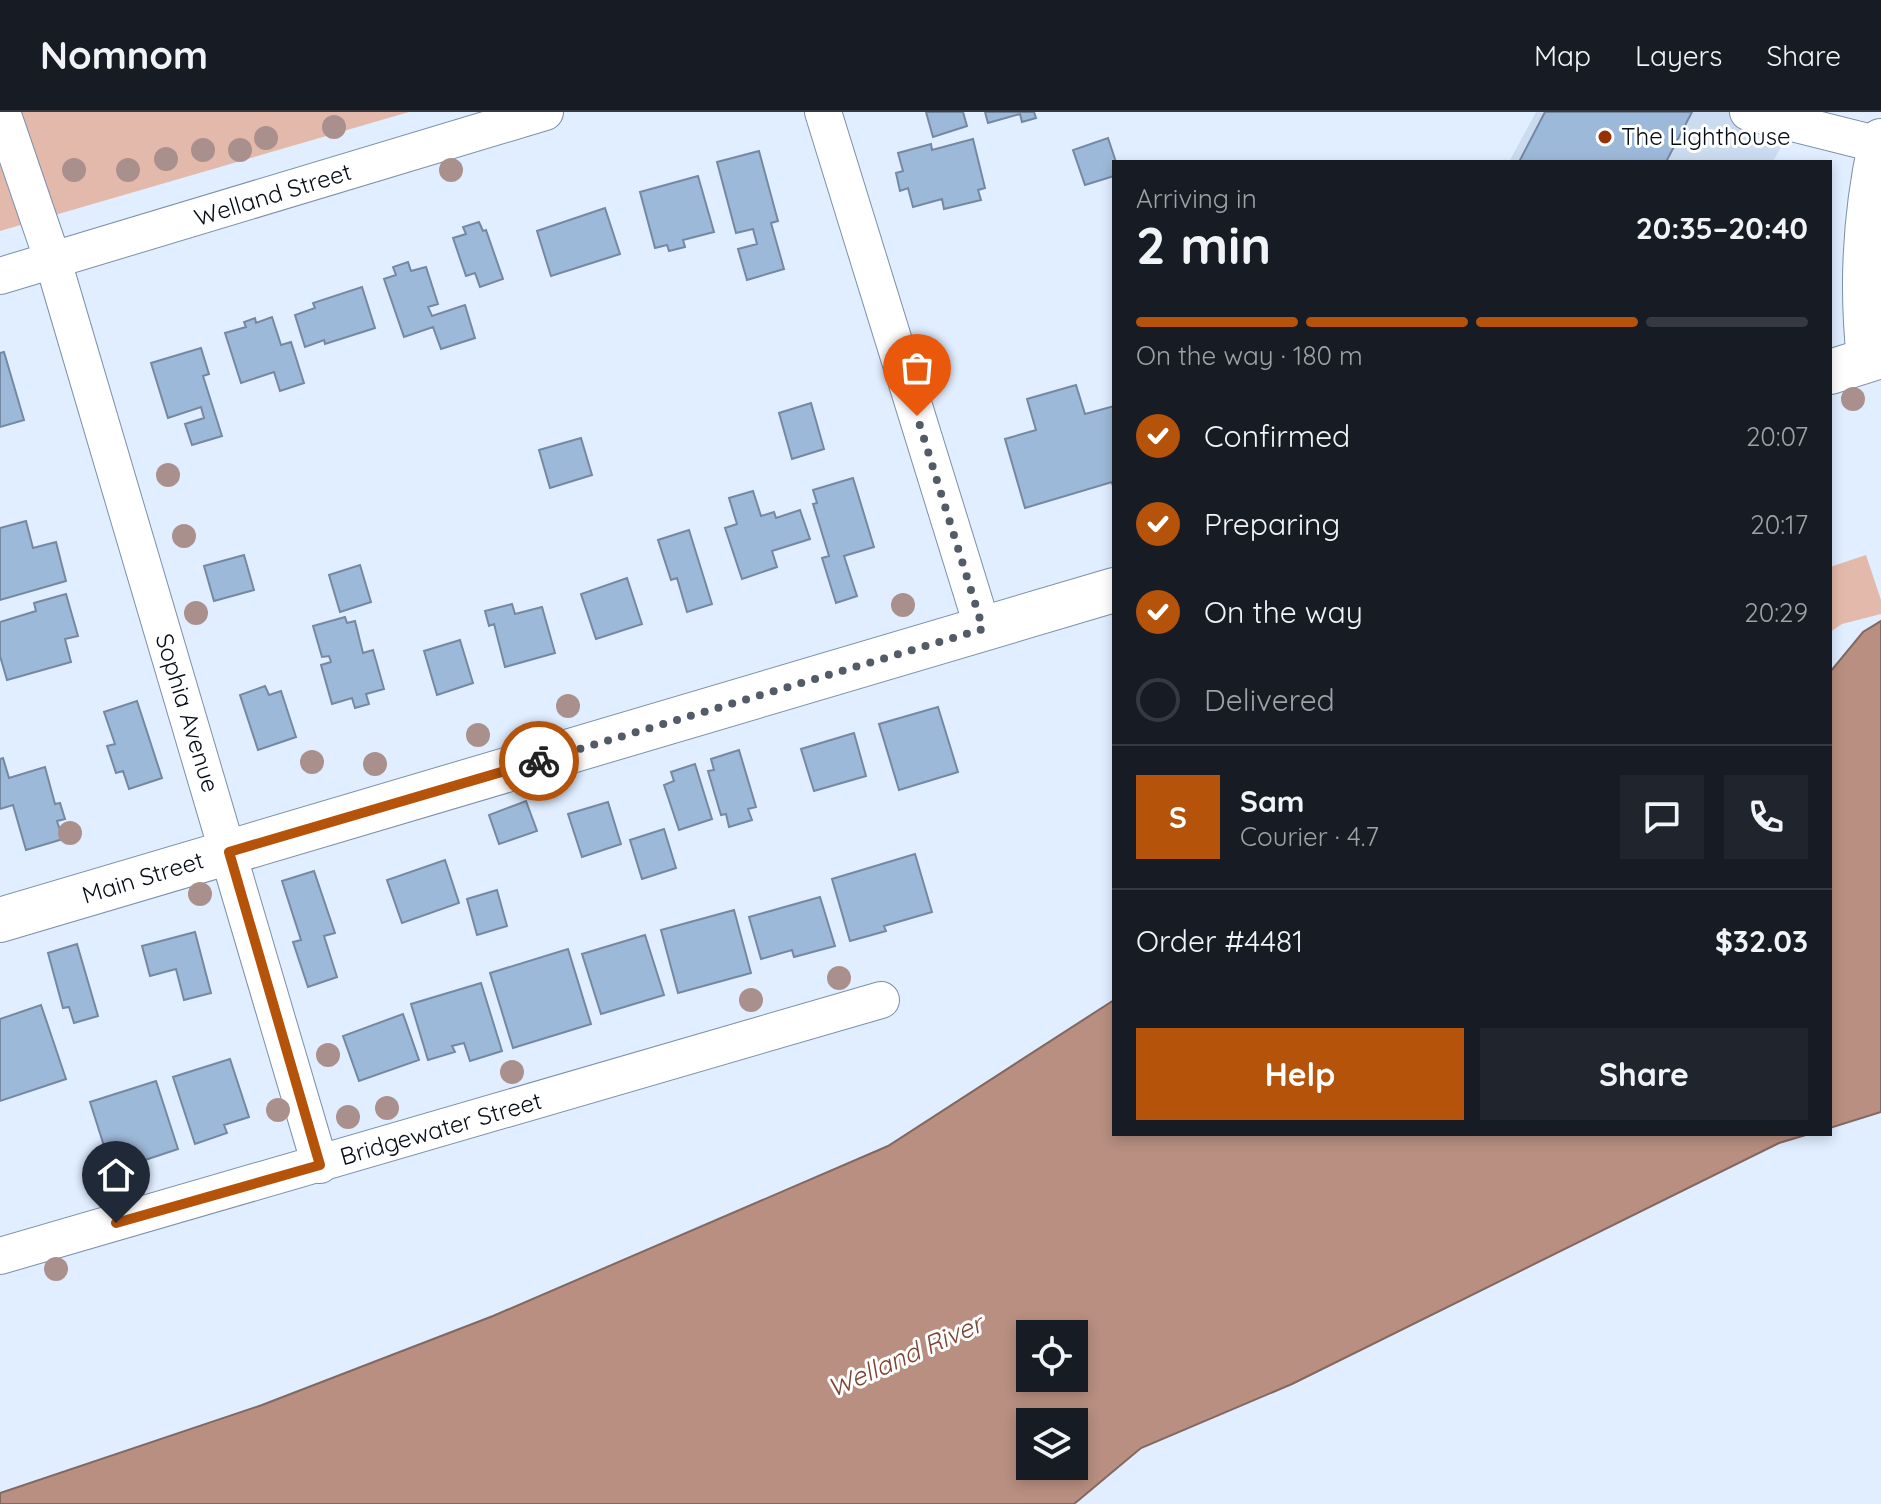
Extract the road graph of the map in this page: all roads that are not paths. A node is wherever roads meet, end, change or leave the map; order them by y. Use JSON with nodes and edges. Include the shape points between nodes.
{"nodes":[{"id":1,"x":2,"y":112,"type":"edge"},
{"id":2,"x":545,"y":112,"type":"edge"},
{"id":3,"x":823,"y":112,"type":"edge"},
{"id":4,"x":1748,"y":112,"type":"edge"},
{"id":5,"x":1880,"y":143,"type":"edge"},
{"id":6,"x":53,"y":261,"type":"junction"},
{"id":7,"x":0,"y":276,"type":"edge"},
{"id":8,"x":1860,"y":362,"type":"edge"},
{"id":9,"x":1112,"y":591,"type":"edge"},
{"id":10,"x":983,"y":629,"type":"junction"},
{"id":11,"x":229,"y":852,"type":"junction"},
{"id":12,"x":0,"y":920,"type":"edge"},
{"id":13,"x":881,"y":1000,"type":"dead end"},
{"id":14,"x":320,"y":1165,"type":"junction"},
{"id":15,"x":0,"y":1256,"type":"edge"}],
"edges":[{"from":1,"to":6,"type":"street","name":"Sophia Avenue"},
{"from":2,"to":6,"type":"street","name":"Welland Street"},
{"from":3,"to":10,"type":"street"},
{"from":4,"to":5,"type":"street"},
{"from":5,"to":8,"type":"main road","via":[[1866,247]]},
{"from":6,"to":7,"type":"street","name":"Welland Street"},
{"from":6,"to":11,"type":"street","name":"Sophia Avenue"},
{"from":9,"to":10,"type":"main road","name":"Main Street"},
{"from":10,"to":11,"type":"main road","name":"Main Street"},
{"from":11,"to":12,"type":"main road","name":"Main Street"},
{"from":11,"to":14,"type":"street","name":"Sophia Avenue"},
{"from":13,"to":14,"type":"street","name":"Bridgewater Street"},
{"from":14,"to":15,"type":"street","name":"Bridgewater Street"}]}
